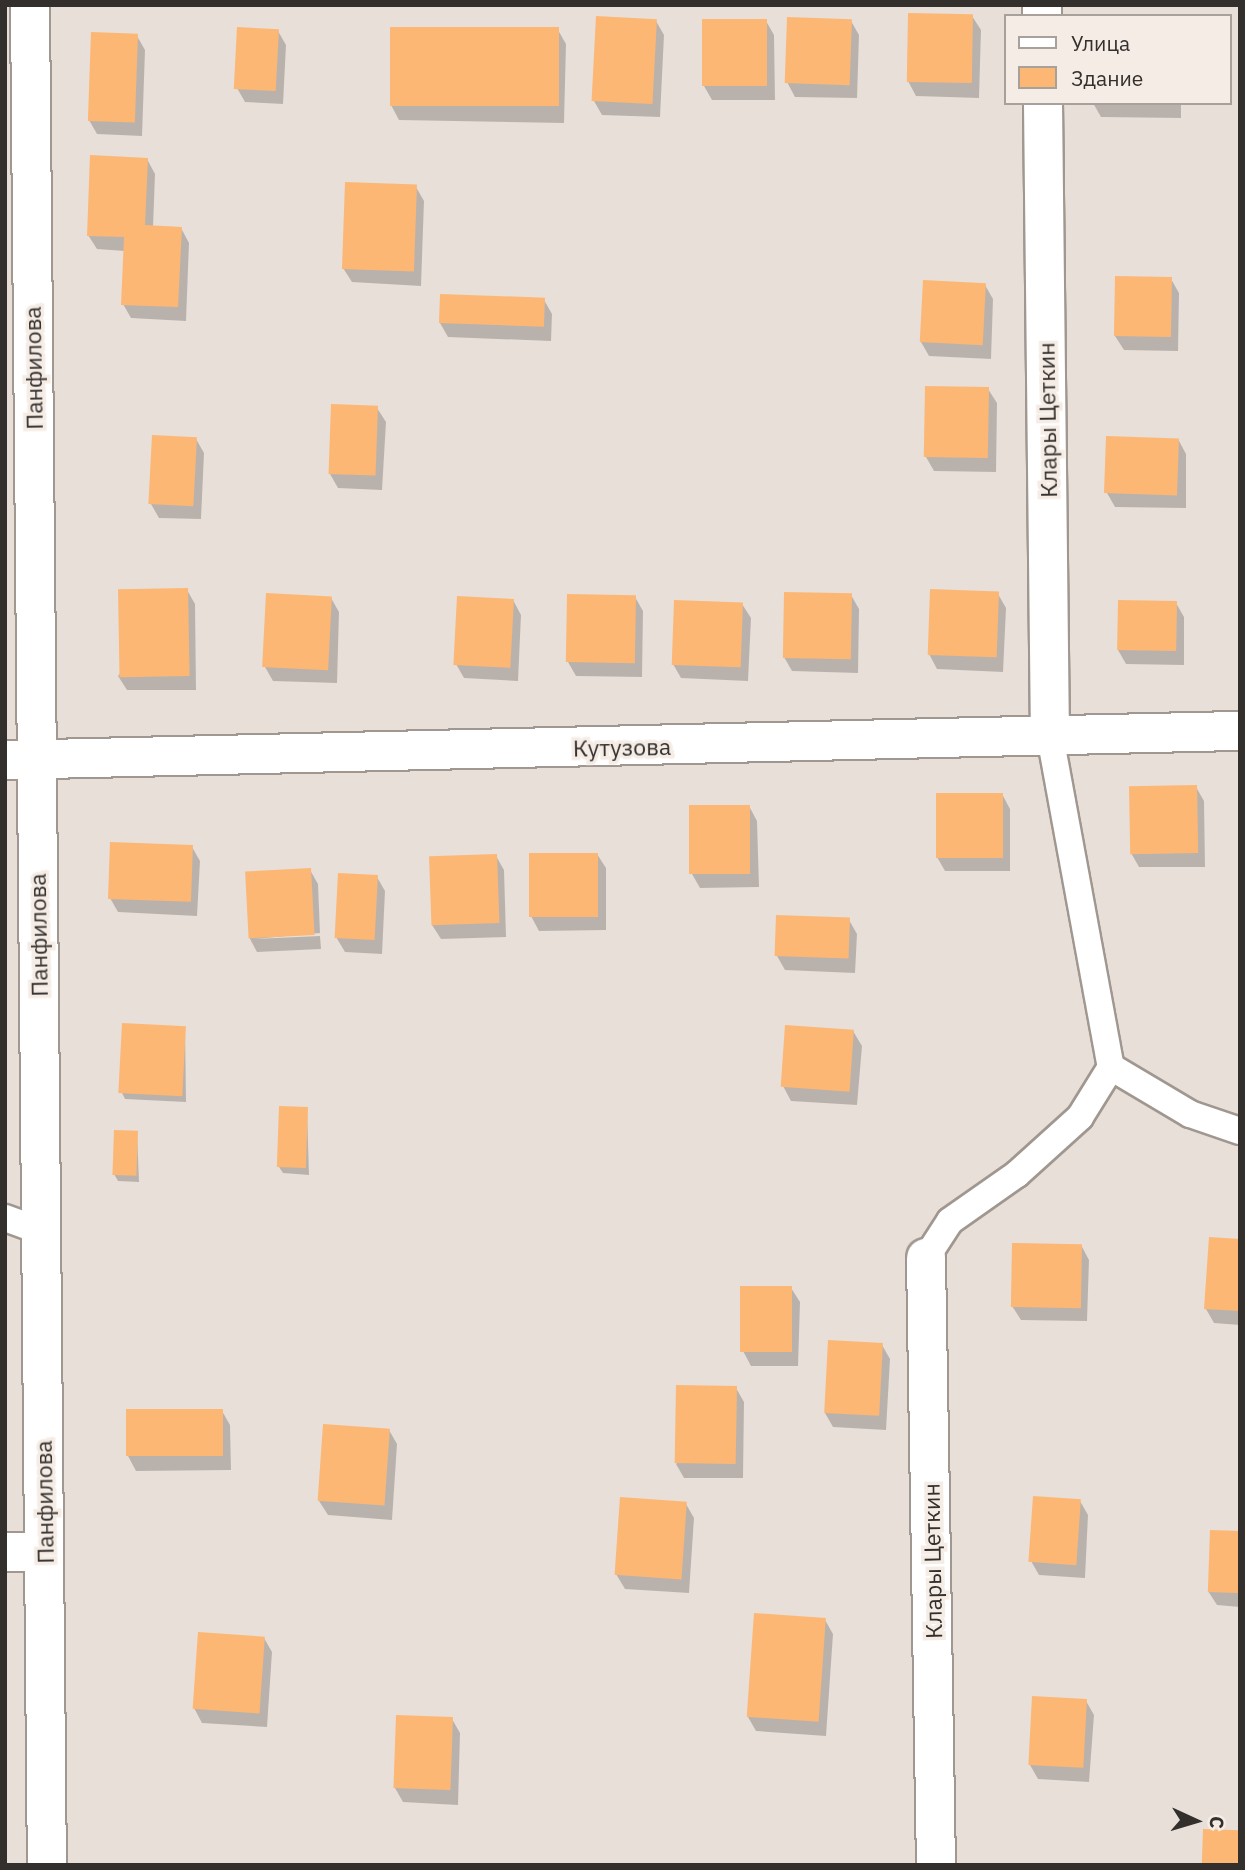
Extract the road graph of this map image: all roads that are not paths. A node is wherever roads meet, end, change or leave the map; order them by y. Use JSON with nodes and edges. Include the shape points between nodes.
{"nodes":[{"id":1,"x":30,"y":5,"type":"edge"},
{"id":2,"x":1043,"y":105,"type":"edge"},
{"id":3,"x":1240,"y":731,"type":"edge"},
{"id":4,"x":1051,"y":736,"type":"junction"},
{"id":5,"x":21,"y":761,"type":"edge"},
{"id":6,"x":1111,"y":1067,"type":"junction"},
{"id":7,"x":1240,"y":1131,"type":"edge"},
{"id":8,"x":5,"y":1218,"type":"edge"},
{"id":9,"x":41,"y":1231,"type":"junction"},
{"id":10,"x":926,"y":1258,"type":"joint"},
{"id":11,"x":5,"y":1552,"type":"edge"},
{"id":12,"x":44,"y":1552,"type":"junction"},
{"id":13,"x":47,"y":1865,"type":"edge"},
{"id":14,"x":936,"y":1865,"type":"edge"}],
"edges":[{"from":1,"to":5,"type":"street","name":"Панфилова"},
{"from":2,"to":4,"type":"street","name":"Клары Цеткин"},
{"from":3,"to":4,"type":"street","name":"Кутузова"},
{"from":4,"to":5,"type":"street","name":"Кутузова"},
{"from":4,"to":6,"type":"lane"},
{"from":5,"to":9,"type":"street","name":"Панфилова"},
{"from":6,"to":7,"type":"lane","via":[[1191,1114]]},
{"from":6,"to":10,"type":"lane","via":[[1080,1117],[1017,1174],[950,1221]]},
{"from":8,"to":9,"type":"lane"},
{"from":9,"to":12,"type":"street","name":"Панфилова"},
{"from":10,"to":14,"type":"street","name":"Клары Цеткин"},
{"from":11,"to":12,"type":"street"},
{"from":12,"to":13,"type":"street","name":"Панфилова"}]}
